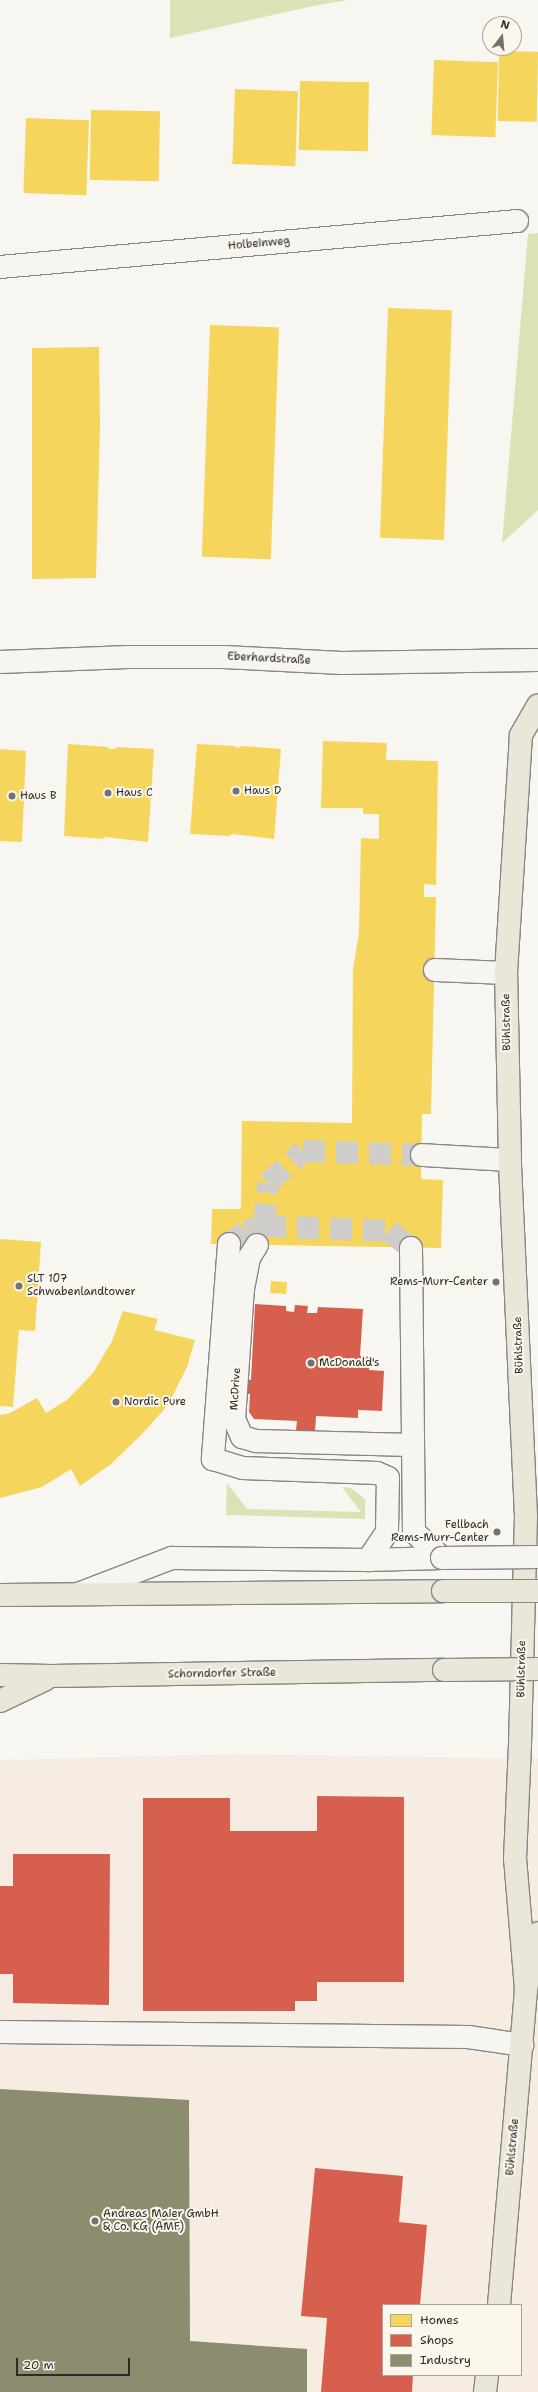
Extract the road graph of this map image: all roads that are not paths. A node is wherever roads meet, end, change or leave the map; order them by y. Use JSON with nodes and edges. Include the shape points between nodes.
{"nodes":[{"id":1,"x":517,"y":221,"type":"dead end"},
{"id":2,"x":0,"y":267,"type":"edge"},
{"id":3,"x":538,"y":660,"type":"edge"},
{"id":4,"x":0,"y":662,"type":"edge"},
{"id":5,"x":538,"y":706,"type":"edge"},
{"id":6,"x":435,"y":970,"type":"dead end"},
{"id":7,"x":506,"y":974,"type":"junction"},
{"id":8,"x":422,"y":1155,"type":"tunnel mouth"},
{"id":9,"x":510,"y":1160,"type":"junction"},
{"id":10,"x":229,"y":1244,"type":"dead end"},
{"id":11,"x":257,"y":1245,"type":"tunnel mouth"},
{"id":12,"x":411,"y":1248,"type":"dead end"},
{"id":13,"x":412,"y":1445,"type":"junction"},
{"id":14,"x":538,"y":1557,"type":"edge"},
{"id":15,"x":442,"y":1558,"type":"junction"},
{"id":16,"x":368,"y":1560,"type":"junction"},
{"id":17,"x":538,"y":1591,"type":"edge"},
{"id":18,"x":0,"y":1595,"type":"edge"},
{"id":19,"x":74,"y":1596,"type":"junction"},
{"id":20,"x":538,"y":1670,"type":"edge"},
{"id":21,"x":0,"y":1675,"type":"edge"},
{"id":22,"x":51,"y":1676,"type":"junction"},
{"id":23,"x":0,"y":1701,"type":"edge"},
{"id":24,"x":538,"y":1934,"type":"edge"},
{"id":25,"x":526,"y":1989,"type":"junction"},
{"id":26,"x":0,"y":2032,"type":"edge"},
{"id":27,"x":522,"y":2045,"type":"junction"},
{"id":28,"x":499,"y":2304,"type":"edge"},
{"id":29,"x":487,"y":2376,"type":"edge"},
{"id":30,"x":485,"y":2392,"type":"edge"}],
"edges":[{"from":1,"to":2,"type":"street","name":"Holbeinweg"},
{"from":3,"to":4,"type":"street","name":"Eberhardstraße","via":[[342,663],[224,657],[128,657]]},
{"from":5,"to":7,"type":"main road","name":"Bühlstraße","via":[[521,735]]},
{"from":6,"to":7,"type":"street"},
{"from":7,"to":9,"type":"main road","name":"Bühlstraße"},
{"from":8,"to":9,"type":"street"},
{"from":9,"to":25,"type":"main road","name":"Bühlstraße","via":[[526,1517],[515,1859]]},
{"from":10,"to":16,"type":"street","via":[[213,1459],[242,1468],[376,1473],[388,1478],[387,1532]]},
{"from":11,"to":13,"type":"street","name":"McDrive","via":[[249,1258],[243,1288],[234,1418],[242,1437],[256,1441]]},
{"from":12,"to":13,"type":"street"},
{"from":13,"to":15,"type":"street","via":[[414,1532]]},
{"from":14,"to":15,"type":"street","bridge":true},
{"from":15,"to":16,"type":"street"},
{"from":16,"to":19,"type":"street","via":[[172,1558]]},
{"from":17,"to":19,"type":"main road","bridge":true},
{"from":18,"to":19,"type":"main road"},
{"from":20,"to":22,"type":"main road","name":"Schorndorfer Straße","bridge":true},
{"from":21,"to":22,"type":"main road","name":"Schorndorfer Straße"},
{"from":22,"to":23,"type":"main road"},
{"from":24,"to":25,"type":"main road","name":"Bühlstraße"},
{"from":25,"to":27,"type":"main road","name":"Bühlstraße"},
{"from":26,"to":27,"type":"street","via":[[468,2037]]},
{"from":27,"to":28,"type":"main road","name":"Bühlstraße"},
{"from":29,"to":30,"type":"main road"}]}
